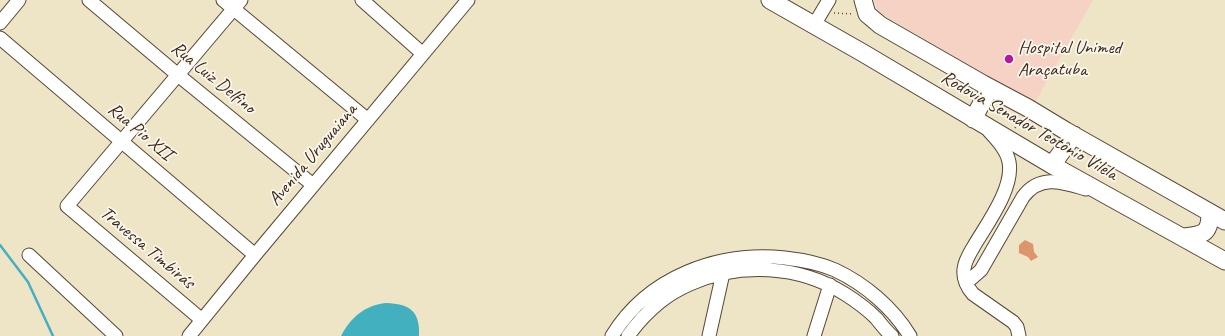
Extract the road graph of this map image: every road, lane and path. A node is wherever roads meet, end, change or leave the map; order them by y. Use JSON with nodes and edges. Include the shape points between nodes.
{"nodes":[{"id":1,"x":19,"y":0,"type":"edge"},
{"id":2,"x":89,"y":0,"type":"edge"},
{"id":3,"x":223,"y":0,"type":"edge"},
{"id":4,"x":362,"y":0,"type":"edge"},
{"id":5,"x":468,"y":0,"type":"edge"},
{"id":6,"x":770,"y":0,"type":"edge"},
{"id":7,"x":829,"y":0,"type":"edge"},
{"id":8,"x":237,"y":4,"type":"edge"},
{"id":9,"x":865,"y":7,"type":"edge"},
{"id":10,"x":818,"y":19,"type":"junction"},
{"id":11,"x":0,"y":23,"type":"edge"},
{"id":12,"x":0,"y":38,"type":"edge"},
{"id":13,"x":423,"y":54,"type":"junction"},
{"id":14,"x":178,"y":75,"type":"junction"},
{"id":15,"x":990,"y":88,"type":"junction"},
{"id":16,"x":1028,"y":108,"type":"junction"},
{"id":17,"x":368,"y":120,"type":"junction"},
{"id":18,"x":979,"y":122,"type":"junction"},
{"id":19,"x":1074,"y":135,"type":"junction"},
{"id":20,"x":1008,"y":139,"type":"junction"},
{"id":21,"x":122,"y":141,"type":"junction"},
{"id":22,"x":1052,"y":165,"type":"junction"},
{"id":23,"x":313,"y":185,"type":"junction"},
{"id":24,"x":1110,"y":196,"type":"junction"},
{"id":25,"x":1210,"y":213,"type":"junction"},
{"id":26,"x":1225,"y":221,"type":"edge"},
{"id":27,"x":1225,"y":228,"type":"edge"},
{"id":28,"x":1184,"y":237,"type":"junction"},
{"id":29,"x":255,"y":254,"type":"junction"},
{"id":30,"x":29,"y":255,"type":"dead end"},
{"id":31,"x":1224,"y":260,"type":"edge"},
{"id":32,"x":755,"y":263,"type":"junction"},
{"id":33,"x":723,"y":273,"type":"junction"},
{"id":34,"x":966,"y":280,"type":"junction"},
{"id":35,"x":858,"y":283,"type":"junction"},
{"id":36,"x":830,"y":285,"type":"junction"},
{"id":37,"x":849,"y":297,"type":"junction"},
{"id":38,"x":202,"y":320,"type":"junction"},
{"id":39,"x":116,"y":336,"type":"edge"},
{"id":40,"x":189,"y":336,"type":"edge"},
{"id":41,"x":612,"y":336,"type":"edge"},
{"id":42,"x":628,"y":336,"type":"edge"},
{"id":43,"x":709,"y":336,"type":"edge"},
{"id":44,"x":814,"y":336,"type":"edge"},
{"id":45,"x":892,"y":336,"type":"edge"},
{"id":46,"x":910,"y":336,"type":"edge"},
{"id":47,"x":1020,"y":336,"type":"edge"}],
"edges":[{"from":1,"to":11,"type":"street"},
{"from":2,"to":14,"type":"street","name":"Rua Luiz Delfino"},
{"from":3,"to":8,"type":"street"},
{"from":4,"to":13,"type":"street"},
{"from":5,"to":13,"type":"street","name":"Avenida Uruguaiana"},
{"from":6,"to":10,"type":"main road","name":"Rodovia Senador Teotônio Vilela"},
{"from":7,"to":10,"type":"street"},
{"from":8,"to":14,"type":"street"},
{"from":8,"to":17,"type":"street"},
{"from":9,"to":10,"type":"path"},
{"from":9,"to":15,"type":"main road","name":"Rodovia Senador Teotônio Vilela","via":[[880,25]]},
{"from":10,"to":18,"type":"main road","name":"Rodovia Senador Teotônio Vilela"},
{"from":12,"to":21,"type":"street","name":"Rua Pio XII"},
{"from":13,"to":17,"type":"street","name":"Avenida Uruguaiana"},
{"from":14,"to":21,"type":"street"},
{"from":14,"to":23,"type":"street","name":"Rua Luiz Delfino"},
{"from":15,"to":16,"type":"main road","name":"Rodovia Senador Teotônio Vilela"},
{"from":15,"to":18,"type":"main road"},
{"from":16,"to":19,"type":"main road","name":"Rodovia Senador Teotônio Vilela"},
{"from":16,"to":20,"type":"path"},
{"from":17,"to":23,"type":"street","name":"Avenida Uruguaiana"},
{"from":18,"to":20,"type":"main road","name":"Rodovia Senador Teotônio Vilela"},
{"from":18,"to":34,"type":"street","via":[[1003,148],[1009,162],[1010,178],[1004,194],[966,262]]},
{"from":19,"to":22,"type":"main road"},
{"from":19,"to":25,"type":"main road","name":"Rodovia Senador Teotônio Vilela"},
{"from":20,"to":22,"type":"main road","name":"Rodovia Senador Teotônio Vilela"},
{"from":21,"to":29,"type":"street","name":"Rua Pio XII"},
{"from":21,"to":38,"type":"street","name":"Travessa Timbirás","via":[[67,206]]},
{"from":22,"to":24,"type":"main road","name":"Rodovia Senador Teotônio Vilela"},
{"from":23,"to":29,"type":"street","name":"Avenida Uruguaiana"},
{"from":24,"to":28,"type":"main road","name":"Rodovia Senador Teotônio Vilela"},
{"from":24,"to":34,"type":"street","via":[[1053,181],[1040,183],[1029,189],[981,270]]},
{"from":25,"to":26,"type":"main road","name":"Rodovia Senador Teotônio Vilela"},
{"from":25,"to":28,"type":"main road","via":[[1206,232],[1199,236]]},
{"from":27,"to":31,"type":"main road","via":[[1218,232],[1215,242]]},
{"from":28,"to":31,"type":"main road","name":"Rodovia Senador Teotônio Vilela"},
{"from":29,"to":38,"type":"street","name":"Avenida Uruguaiana"},
{"from":30,"to":39,"type":"street"},
{"from":32,"to":33,"type":"street"},
{"from":32,"to":35,"type":"street","via":[[777,258],[806,261],[835,270]]},
{"from":32,"to":36,"type":"street"},
{"from":32,"to":41,"type":"street","via":[[747,257],[717,262],[689,271],[663,285],[639,303]]},
{"from":33,"to":42,"type":"street","via":[[701,279],[662,300]]},
{"from":33,"to":43,"type":"street"},
{"from":34,"to":47,"type":"street","via":[[968,289],[1013,322]]},
{"from":35,"to":37,"type":"street"},
{"from":35,"to":46,"type":"street","via":[[885,305]]},
{"from":36,"to":37,"type":"street"},
{"from":36,"to":44,"type":"street"},
{"from":37,"to":45,"type":"street"},
{"from":38,"to":40,"type":"street","name":"Avenida Uruguaiana"}]}
